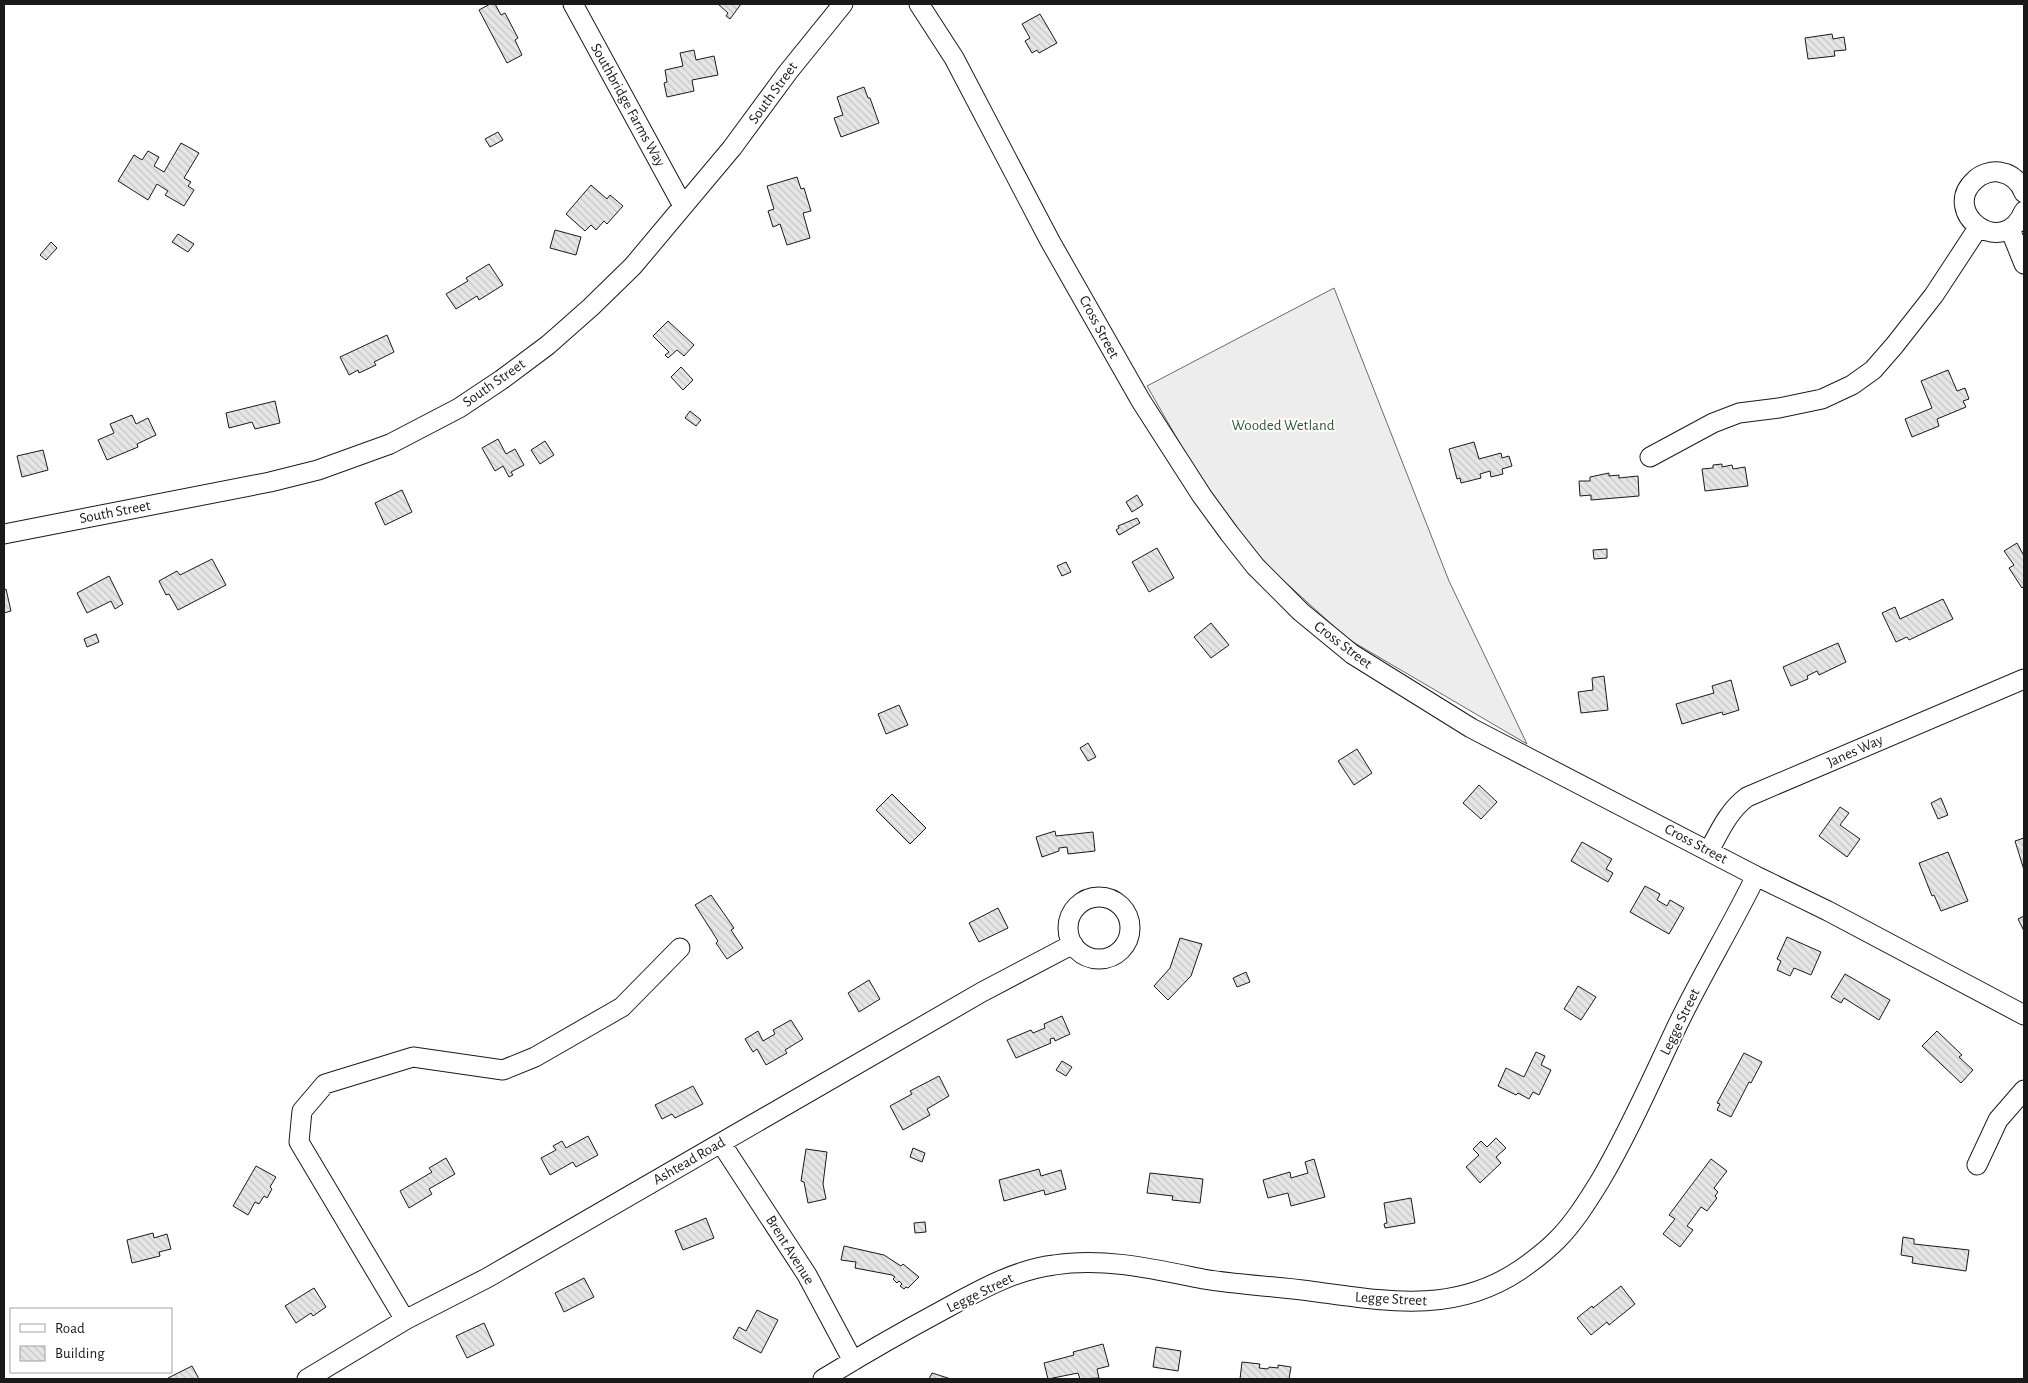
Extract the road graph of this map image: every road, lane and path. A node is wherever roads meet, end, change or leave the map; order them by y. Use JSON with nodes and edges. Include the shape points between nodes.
{"nodes":[{"id":1,"x":573,"y":4,"type":"edge"},
{"id":2,"x":843,"y":4,"type":"edge"},
{"id":3,"x":918,"y":4,"type":"edge"},
{"id":4,"x":2024,"y":193,"type":"edge"},
{"id":5,"x":683,"y":206,"type":"junction"},
{"id":6,"x":2024,"y":211,"type":"edge"},
{"id":7,"x":1978,"y":228,"type":"junction"},
{"id":8,"x":2010,"y":229,"type":"junction"},
{"id":9,"x":2024,"y":264,"type":"edge"},
{"id":10,"x":1650,"y":458,"type":"dead end"},
{"id":11,"x":4,"y":534,"type":"edge"},
{"id":12,"x":2024,"y":679,"type":"edge"},
{"id":13,"x":1708,"y":851,"type":"junction"},
{"id":14,"x":1756,"y":876,"type":"junction"},
{"id":15,"x":1072,"y":944,"type":"dead end"},
{"id":16,"x":680,"y":948,"type":"dead end"},
{"id":17,"x":2024,"y":1015,"type":"edge"},
{"id":18,"x":2024,"y":1090,"type":"edge"},
{"id":19,"x":722,"y":1143,"type":"junction"},
{"id":20,"x":1977,"y":1165,"type":"dead end"},
{"id":21,"x":405,"y":1320,"type":"junction"},
{"id":22,"x":852,"y":1361,"type":"junction"},
{"id":23,"x":307,"y":1379,"type":"edge"},
{"id":24,"x":823,"y":1379,"type":"edge"}],
"edges":[{"from":1,"to":5,"type":"street","name":"Southbridge Farms Way"},
{"from":2,"to":5,"type":"street","name":"South Street"},
{"from":3,"to":13,"type":"street","name":"Cross Street","via":[[958,65],[1050,240],[1141,401],[1207,503],[1270,582],[1335,641],[1450,716]]},
{"from":4,"to":7,"type":"street","via":[[2018,182],[2004,173],[1989,172],[1975,180],[1966,192],[1965,208]]},
{"from":5,"to":11,"type":"street","name":"South Street","via":[[633,266],[570,326],[480,394],[414,433],[366,454],[293,477]]},
{"from":6,"to":8,"type":"street"},
{"from":7,"to":8,"type":"street","via":[[1994,233]]},
{"from":7,"to":10,"type":"street","via":[[1934,295],[1894,346],[1873,370],[1852,386],[1822,399],[1739,413],[1713,423]]},
{"from":8,"to":9,"type":"street"},
{"from":12,"to":13,"type":"street","name":"Janes Way","via":[[1747,797],[1732,812]]},
{"from":13,"to":14,"type":"street","name":"Cross Street"},
{"from":14,"to":17,"type":"street","name":"Cross Street"},
{"from":14,"to":22,"type":"street","name":"Legge Street","via":[[1703,973],[1595,1190],[1558,1240],[1496,1285],[1451,1299],[1386,1301],[1236,1284],[1110,1264],[1056,1264],[1026,1271],[978,1292]]},
{"from":15,"to":19,"type":"street","name":"Ashtead Road","via":[[982,992]]},
{"from":16,"to":21,"type":"street","via":[[622,1008],[535,1057],[503,1070],[413,1057],[325,1084],[302,1112],[299,1142]]},
{"from":18,"to":20,"type":"street","via":[[1998,1120]]},
{"from":19,"to":21,"type":"street","name":"Ashtead Road","via":[[487,1278]]},
{"from":19,"to":22,"type":"street","name":"Brent Avenue","via":[[807,1275]]},
{"from":21,"to":23,"type":"street","name":"Ashtead Road"},
{"from":22,"to":24,"type":"street","name":"Legge Street"}]}
